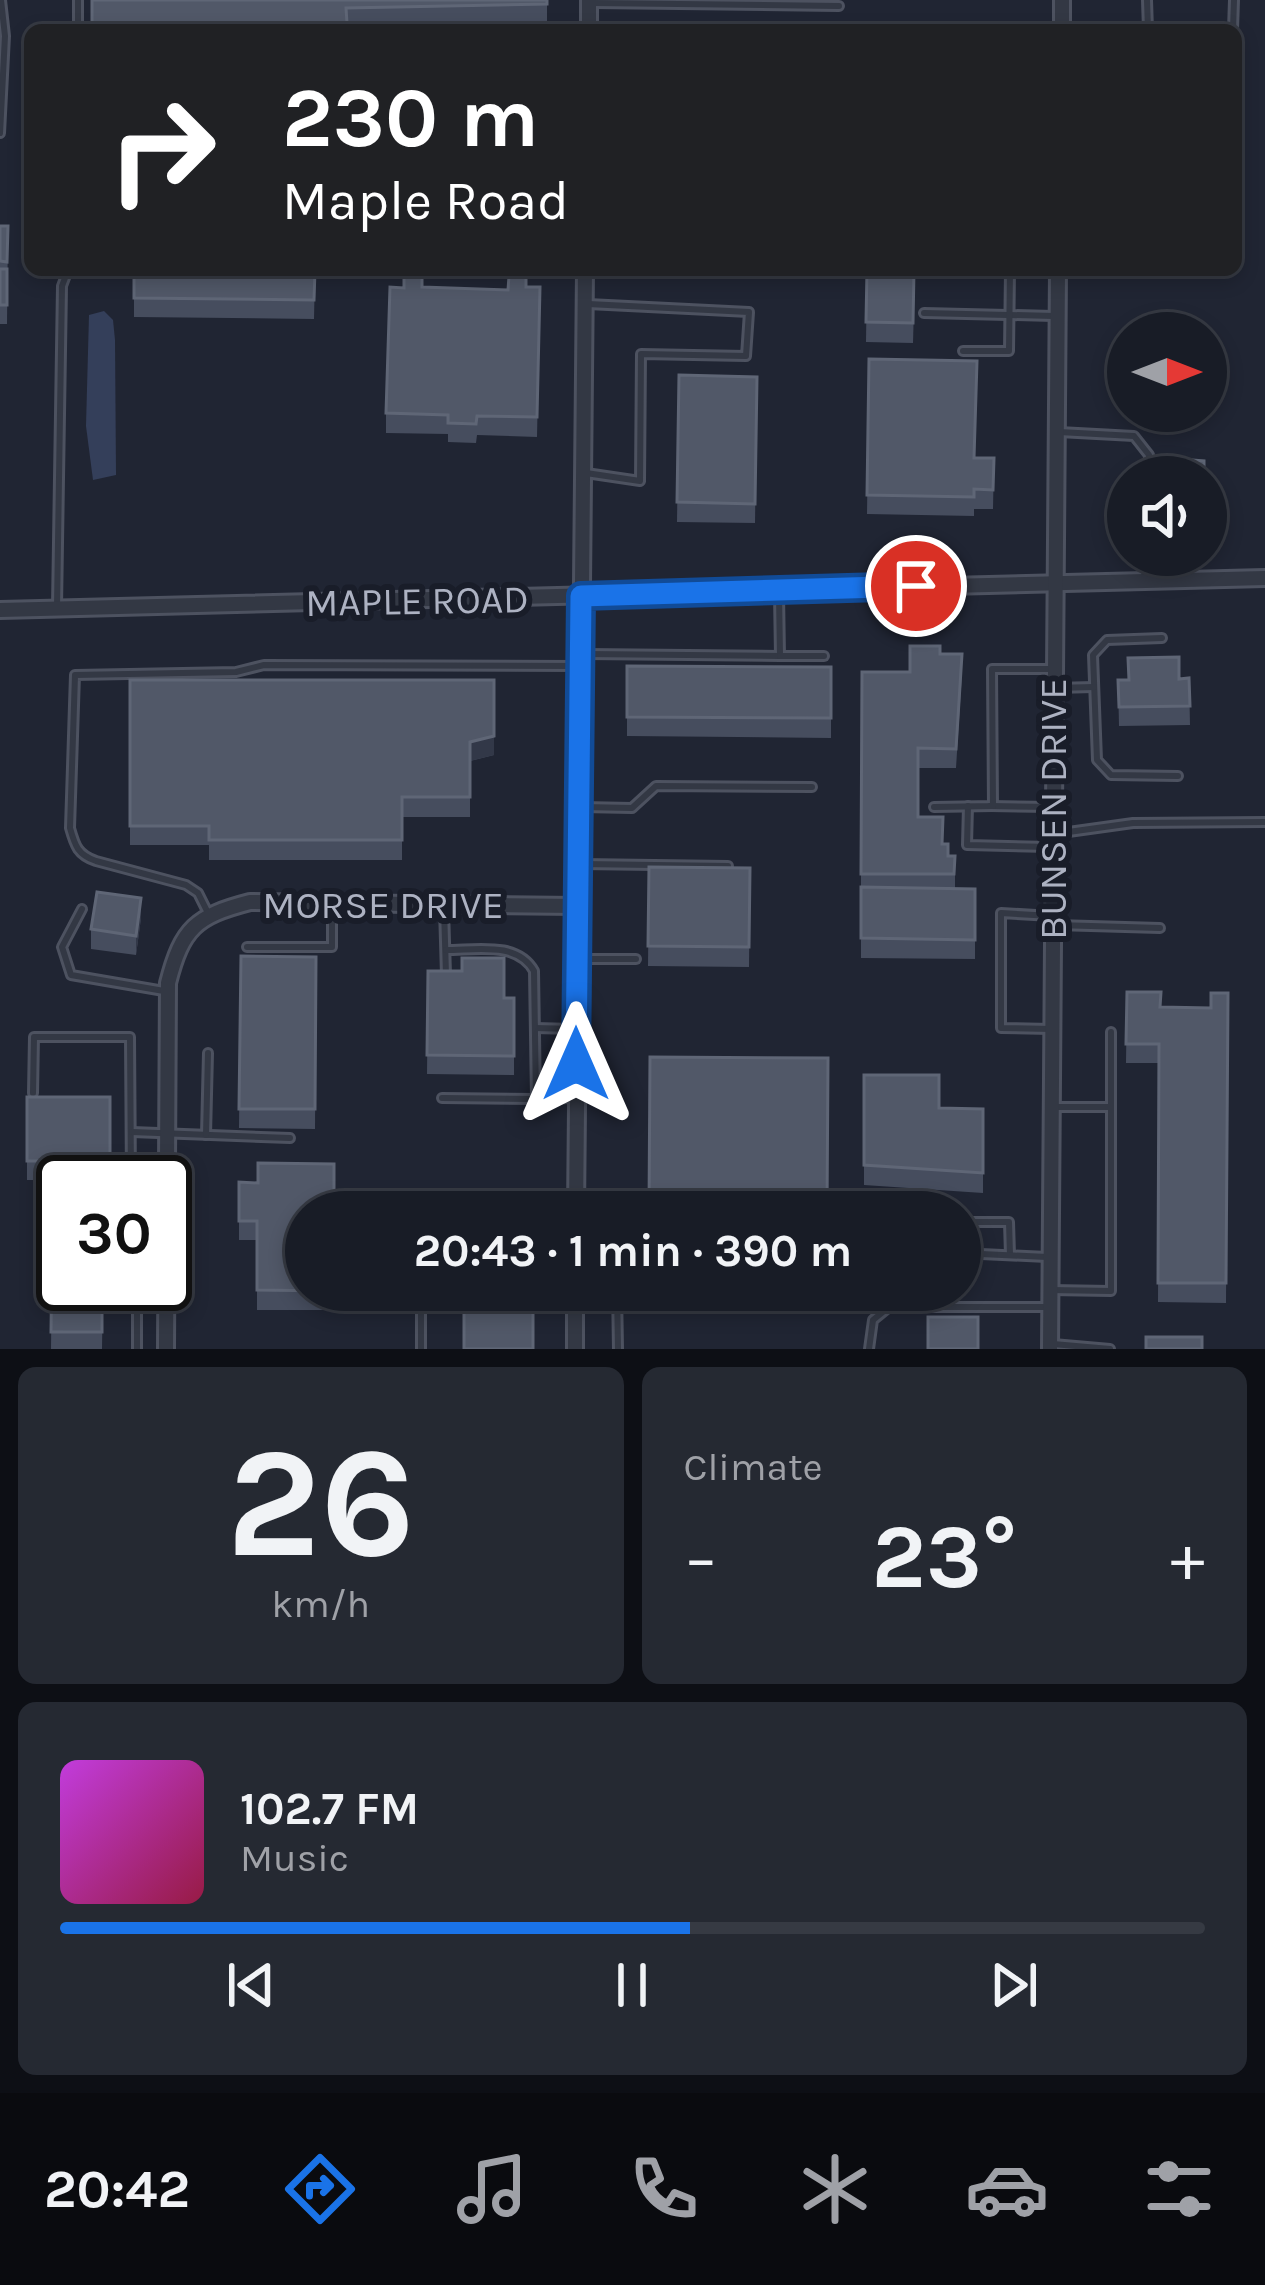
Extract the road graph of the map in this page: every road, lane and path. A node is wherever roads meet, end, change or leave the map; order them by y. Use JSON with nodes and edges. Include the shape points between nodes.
{"nodes":[{"id":1,"x":1,"y":0,"type":"edge"},
{"id":2,"x":589,"y":2,"type":"edge"},
{"id":3,"x":839,"y":6,"type":"dead end"},
{"id":4,"x":0,"y":133,"type":"edge"},
{"id":5,"x":66,"y":276,"type":"edge"},
{"id":6,"x":585,"y":276,"type":"edge"},
{"id":7,"x":1010,"y":276,"type":"edge"},
{"id":8,"x":1058,"y":276,"type":"edge"},
{"id":9,"x":584,"y":304,"type":"junction"},
{"id":10,"x":925,"y":313,"type":"dead end"},
{"id":11,"x":1011,"y":314,"type":"junction"},
{"id":12,"x":1058,"y":316,"type":"junction"},
{"id":13,"x":963,"y":351,"type":"dead end"},
{"id":14,"x":1056,"y":432,"type":"junction"},
{"id":15,"x":1149,"y":456,"type":"edge"},
{"id":16,"x":582,"y":472,"type":"junction"},
{"id":17,"x":1144,"y":576,"type":"edge"},
{"id":18,"x":1265,"y":578,"type":"edge"},
{"id":19,"x":1144,"y":581,"type":"junction"},
{"id":20,"x":1054,"y":583,"type":"junction"},
{"id":21,"x":778,"y":590,"type":"junction"},
{"id":22,"x":581,"y":596,"type":"junction"},
{"id":23,"x":57,"y":608,"type":"junction"},
{"id":24,"x":0,"y":610,"type":"edge"},
{"id":25,"x":1162,"y":638,"type":"dead end"},
{"id":26,"x":780,"y":656,"type":"junction"},
{"id":27,"x":824,"y":656,"type":"dead end"},
{"id":28,"x":580,"y":660,"type":"junction"},
{"id":29,"x":1053,"y":669,"type":"junction"},
{"id":30,"x":1094,"y":687,"type":"junction"},
{"id":31,"x":1053,"y":688,"type":"junction"},
{"id":32,"x":1178,"y":776,"type":"dead end"},
{"id":33,"x":812,"y":787,"type":"dead end"},
{"id":34,"x":968,"y":806,"type":"junction"},
{"id":35,"x":990,"y":806,"type":"junction"},
{"id":36,"x":578,"y":807,"type":"junction"},
{"id":37,"x":934,"y":807,"type":"dead end"},
{"id":38,"x":1053,"y":807,"type":"junction"},
{"id":39,"x":1265,"y":822,"type":"edge"},
{"id":40,"x":1052,"y":840,"type":"junction"},
{"id":41,"x":578,"y":864,"type":"junction"},
{"id":42,"x":728,"y":866,"type":"edge"},
{"id":43,"x":332,"y":903,"type":"junction"},
{"id":44,"x":444,"y":904,"type":"junction"},
{"id":45,"x":577,"y":906,"type":"junction"},
{"id":46,"x":82,"y":909,"type":"dead end"},
{"id":47,"x":208,"y":913,"type":"junction"},
{"id":48,"x":1052,"y":920,"type":"junction"},
{"id":49,"x":1160,"y":928,"type":"dead end"},
{"id":50,"x":247,"y":947,"type":"dead end"},
{"id":51,"x":446,"y":950,"type":"junction"},
{"id":52,"x":577,"y":959,"type":"junction"},
{"id":53,"x":636,"y":959,"type":"dead end"},
{"id":54,"x":446,"y":975,"type":"edge"},
{"id":55,"x":168,"y":992,"type":"junction"},
{"id":56,"x":536,"y":1028,"type":"junction"},
{"id":57,"x":577,"y":1029,"type":"junction"},
{"id":58,"x":1052,"y":1029,"type":"junction"},
{"id":59,"x":1112,"y":1032,"type":"dead end"},
{"id":60,"x":208,"y":1053,"type":"dead end"},
{"id":61,"x":33,"y":1093,"type":"edge"},
{"id":62,"x":442,"y":1097,"type":"dead end"},
{"id":63,"x":576,"y":1098,"type":"junction"},
{"id":64,"x":536,"y":1099,"type":"junction"},
{"id":65,"x":1051,"y":1108,"type":"junction"},
{"id":66,"x":1111,"y":1108,"type":"junction"},
{"id":67,"x":131,"y":1132,"type":"junction"},
{"id":68,"x":167,"y":1133,"type":"junction"},
{"id":69,"x":206,"y":1135,"type":"junction"},
{"id":70,"x":290,"y":1138,"type":"dead end"},
{"id":71,"x":131,"y":1155,"type":"edge"},
{"id":72,"x":167,"y":1155,"type":"edge"},
{"id":73,"x":576,"y":1191,"type":"edge"},
{"id":74,"x":981,"y":1222,"type":"edge"},
{"id":75,"x":981,"y":1254,"type":"edge"},
{"id":76,"x":1010,"y":1255,"type":"junction"},
{"id":77,"x":1050,"y":1258,"type":"junction"},
{"id":78,"x":1050,"y":1290,"type":"junction"},
{"id":79,"x":1050,"y":1307,"type":"junction"},
{"id":80,"x":137,"y":1311,"type":"edge"},
{"id":81,"x":166,"y":1311,"type":"edge"},
{"id":82,"x":421,"y":1311,"type":"edge"},
{"id":83,"x":575,"y":1311,"type":"edge"},
{"id":84,"x":617,"y":1311,"type":"edge"},
{"id":85,"x":1050,"y":1347,"type":"edge"},
{"id":86,"x":137,"y":1349,"type":"edge"},
{"id":87,"x":166,"y":1349,"type":"edge"},
{"id":88,"x":421,"y":1349,"type":"edge"},
{"id":89,"x":575,"y":1349,"type":"edge"},
{"id":90,"x":618,"y":1349,"type":"edge"},
{"id":91,"x":869,"y":1349,"type":"edge"},
{"id":92,"x":1110,"y":1349,"type":"edge"}],
"edges":[{"from":1,"to":4,"type":"lane"},
{"from":2,"to":3,"type":"lane"},
{"from":5,"to":23,"type":"lane"},
{"from":6,"to":9,"type":"street"},
{"from":7,"to":11,"type":"lane"},
{"from":8,"to":12,"type":"street","name":"BUNSEN DRIVE"},
{"from":9,"to":16,"type":"street"},
{"from":9,"to":16,"type":"lane","via":[[749,313],[746,356],[641,354],[640,481]]},
{"from":10,"to":11,"type":"lane"},
{"from":11,"to":12,"type":"lane"},
{"from":11,"to":13,"type":"lane","via":[[1009,351]]},
{"from":12,"to":14,"type":"street","name":"BUNSEN DRIVE"},
{"from":14,"to":15,"type":"lane","via":[[1135,436]]},
{"from":14,"to":20,"type":"street","name":"BUNSEN DRIVE"},
{"from":16,"to":22,"type":"street"},
{"from":17,"to":19,"type":"lane"},
{"from":18,"to":19,"type":"street","name":"MAPLE ROAD"},
{"from":19,"to":20,"type":"street","name":"MAPLE ROAD"},
{"from":20,"to":21,"type":"street","name":"MAPLE ROAD"},
{"from":20,"to":29,"type":"street","name":"BUNSEN DRIVE"},
{"from":21,"to":22,"type":"street","name":"MAPLE ROAD"},
{"from":21,"to":26,"type":"lane"},
{"from":22,"to":23,"type":"street","name":"MAPLE ROAD"},
{"from":22,"to":28,"type":"street"},
{"from":23,"to":24,"type":"street","name":"MAPLE ROAD"},
{"from":25,"to":30,"type":"lane","via":[[1098,645]]},
{"from":26,"to":27,"type":"lane"},
{"from":26,"to":28,"type":"lane"},
{"from":28,"to":36,"type":"street"},
{"from":28,"to":47,"type":"lane","via":[[75,675],[75,845],[82,856],[185,885]]},
{"from":29,"to":31,"type":"street","name":"BUNSEN DRIVE"},
{"from":29,"to":35,"type":"lane","via":[[992,669]]},
{"from":30,"to":31,"type":"lane"},
{"from":30,"to":32,"type":"lane","via":[[1102,769]]},
{"from":31,"to":38,"type":"street","name":"BUNSEN DRIVE"},
{"from":33,"to":36,"type":"lane","via":[[656,786],[632,808]]},
{"from":34,"to":35,"type":"lane"},
{"from":34,"to":37,"type":"lane"},
{"from":34,"to":40,"type":"lane","via":[[967,845]]},
{"from":35,"to":38,"type":"lane"},
{"from":36,"to":41,"type":"street"},
{"from":38,"to":40,"type":"street","name":"BUNSEN DRIVE"},
{"from":39,"to":40,"type":"lane","via":[[1133,823]]},
{"from":40,"to":48,"type":"street","name":"BUNSEN DRIVE"},
{"from":41,"to":42,"type":"lane"},
{"from":41,"to":45,"type":"street"},
{"from":43,"to":44,"type":"street","name":"MORSE DRIVE"},
{"from":43,"to":47,"type":"street","name":"MORSE DRIVE","via":[[250,902]]},
{"from":43,"to":50,"type":"lane","via":[[332,946]]},
{"from":44,"to":45,"type":"street","name":"MORSE DRIVE"},
{"from":44,"to":51,"type":"lane"},
{"from":45,"to":52,"type":"street"},
{"from":46,"to":55,"type":"lane","via":[[62,947],[71,975]]},
{"from":47,"to":55,"type":"street","name":"MORSE DRIVE","via":[[178,944]]},
{"from":48,"to":49,"type":"lane"},
{"from":48,"to":58,"type":"street","name":"BUNSEN DRIVE"},
{"from":48,"to":58,"type":"lane","via":[[1000,914],[1000,1028]]},
{"from":51,"to":54,"type":"lane"},
{"from":51,"to":56,"type":"lane","via":[[507,950],[528,959]]},
{"from":52,"to":53,"type":"lane"},
{"from":52,"to":57,"type":"street"},
{"from":55,"to":68,"type":"street","name":"MORSE DRIVE"},
{"from":56,"to":57,"type":"lane"},
{"from":56,"to":64,"type":"lane"},
{"from":57,"to":63,"type":"street"},
{"from":58,"to":65,"type":"street","name":"BUNSEN DRIVE"},
{"from":59,"to":66,"type":"lane"},
{"from":60,"to":69,"type":"lane"},
{"from":61,"to":67,"type":"lane","via":[[34,1037],[130,1036]]},
{"from":62,"to":64,"type":"lane"},
{"from":63,"to":64,"type":"lane"},
{"from":63,"to":73,"type":"street"},
{"from":65,"to":66,"type":"lane"},
{"from":65,"to":77,"type":"street","name":"BUNSEN DRIVE"},
{"from":66,"to":78,"type":"lane","via":[[1111,1292]]},
{"from":67,"to":68,"type":"lane"},
{"from":67,"to":71,"type":"lane"},
{"from":68,"to":69,"type":"lane"},
{"from":68,"to":72,"type":"street","name":"MORSE DRIVE"},
{"from":69,"to":70,"type":"lane"},
{"from":74,"to":76,"type":"lane","via":[[1009,1222]]},
{"from":75,"to":76,"type":"lane"},
{"from":76,"to":77,"type":"lane"},
{"from":77,"to":78,"type":"street","name":"BUNSEN DRIVE"},
{"from":78,"to":79,"type":"street","name":"BUNSEN DRIVE"},
{"from":79,"to":85,"type":"street","name":"BUNSEN DRIVE"},
{"from":79,"to":91,"type":"lane","via":[[889,1307],[873,1320]]},
{"from":80,"to":86,"type":"lane"},
{"from":81,"to":87,"type":"street","name":"MORSE DRIVE"},
{"from":82,"to":88,"type":"lane"},
{"from":83,"to":89,"type":"street"},
{"from":84,"to":90,"type":"lane"},
{"from":85,"to":92,"type":"lane"}]}
